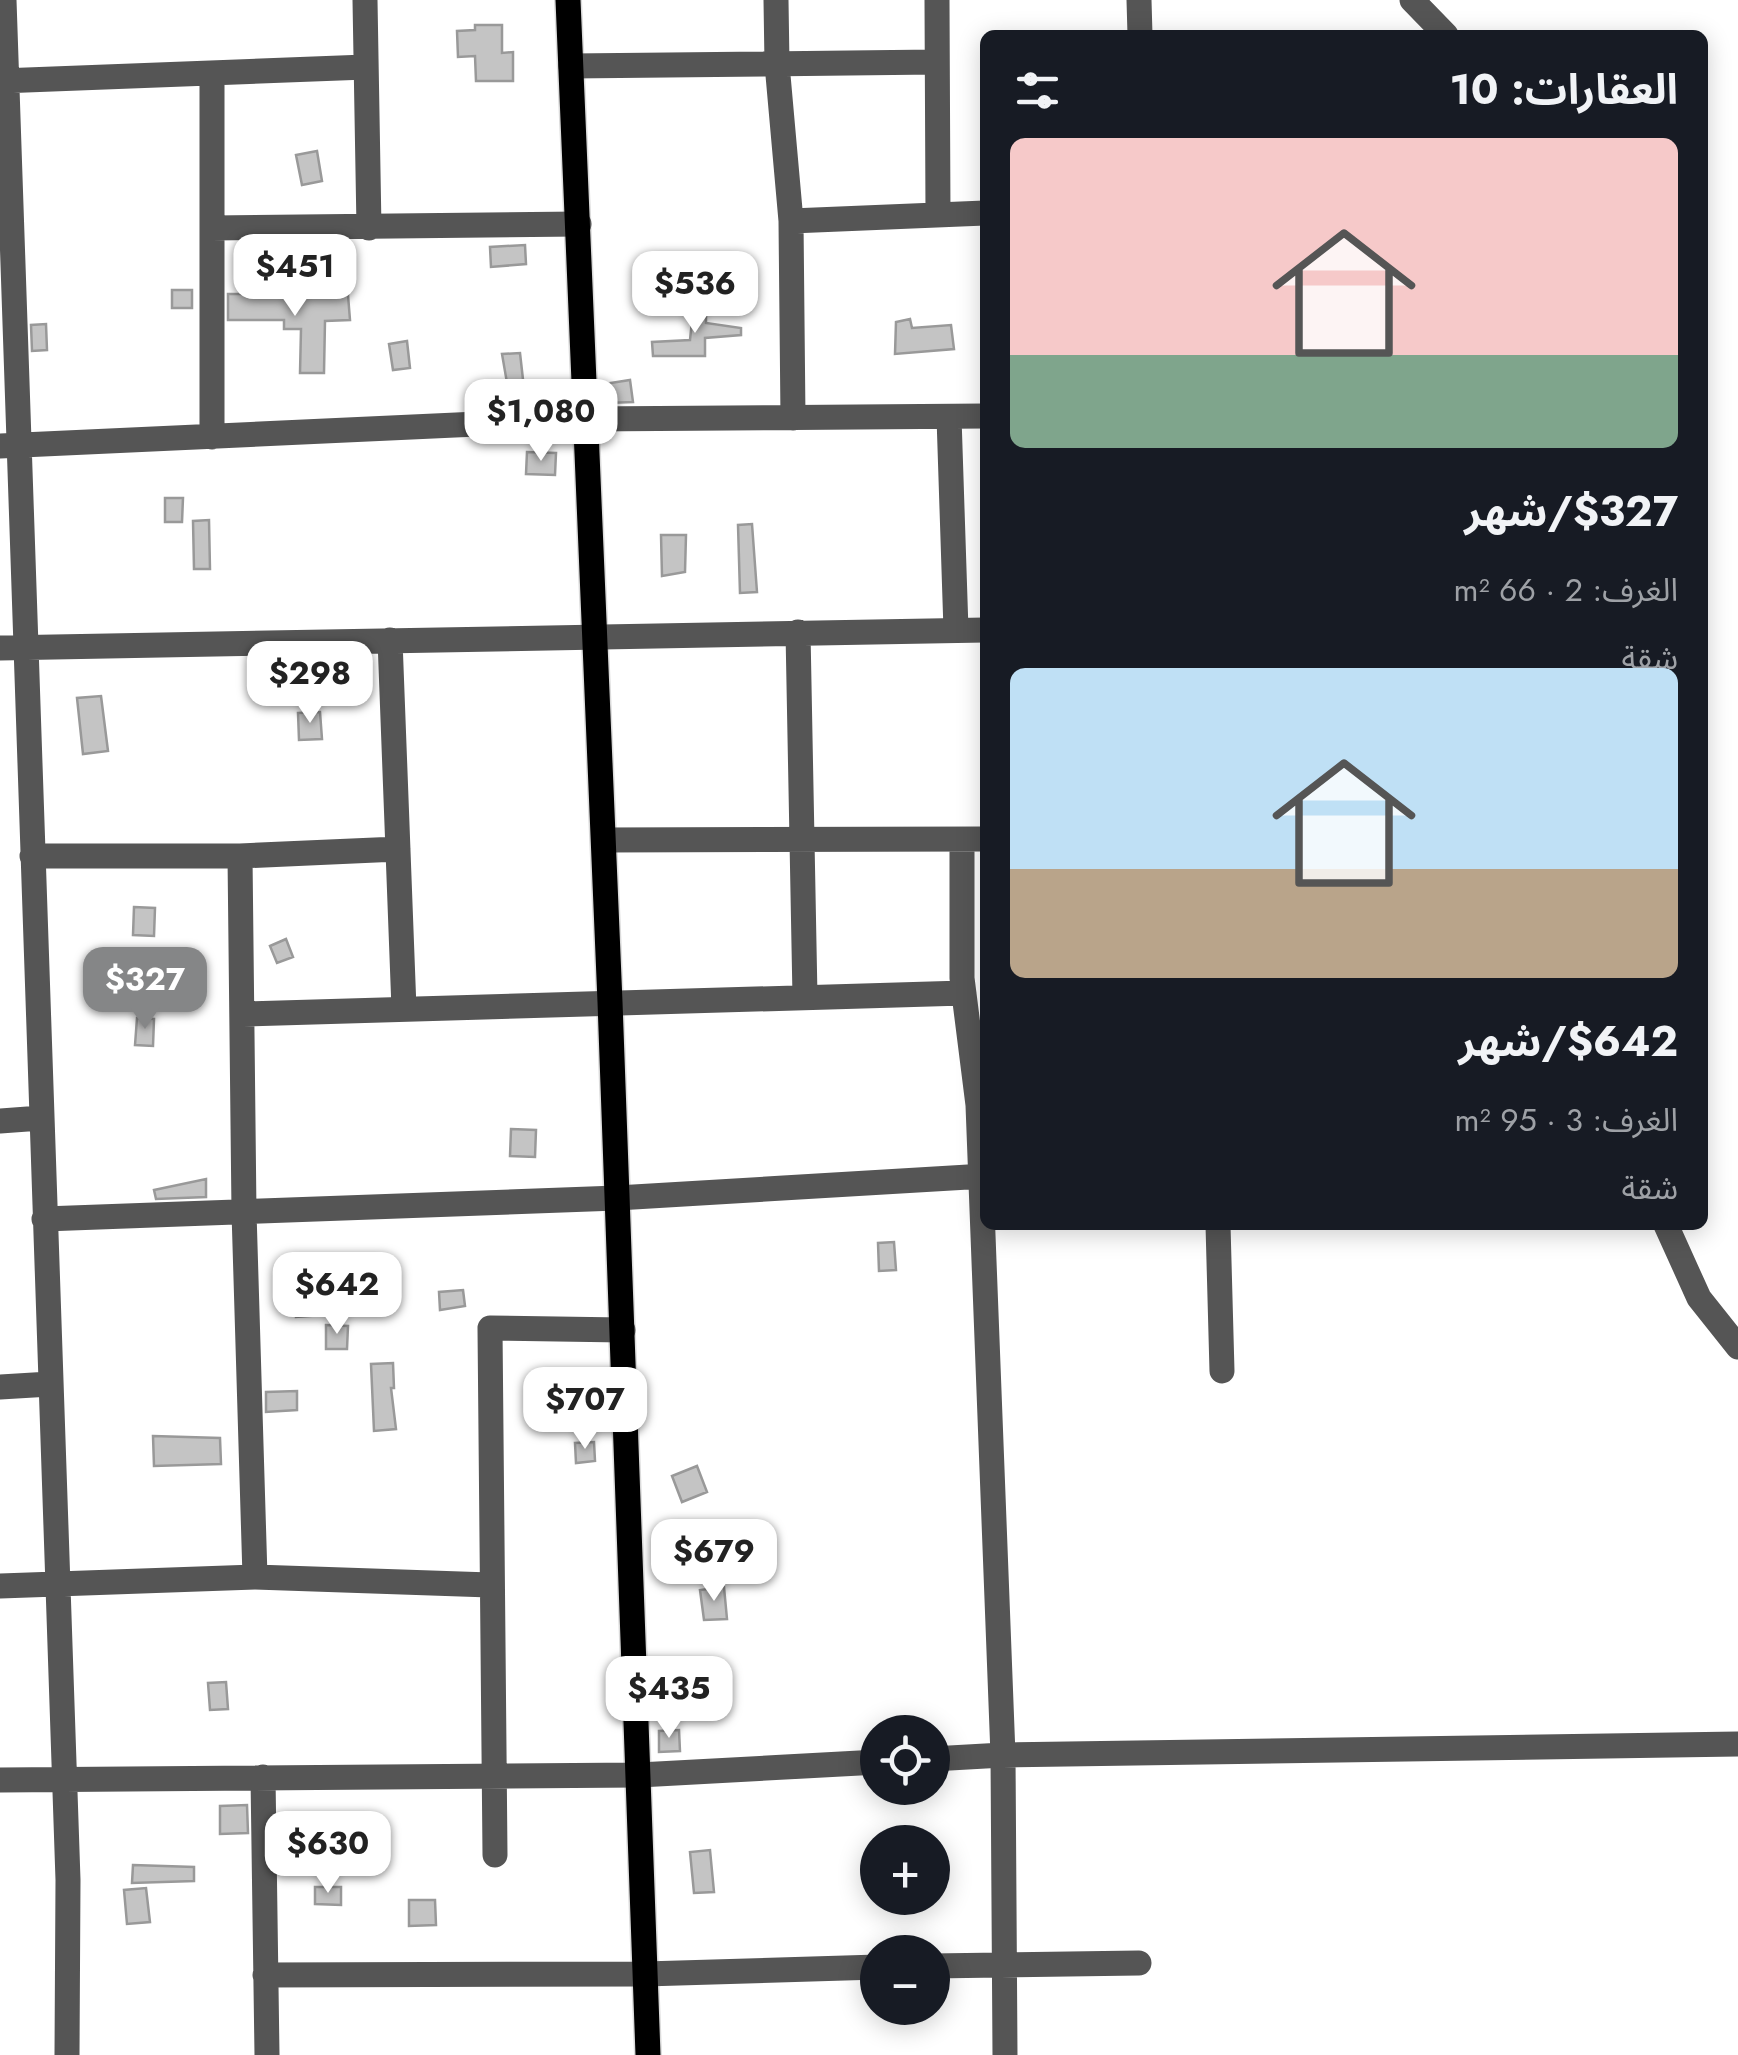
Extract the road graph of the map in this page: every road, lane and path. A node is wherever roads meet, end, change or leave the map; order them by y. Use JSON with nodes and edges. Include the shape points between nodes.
{"nodes":[{"id":1,"x":4,"y":0,"type":"edge"},
{"id":2,"x":365,"y":0,"type":"edge"},
{"id":3,"x":568,"y":0,"type":"edge"},
{"id":4,"x":776,"y":0,"type":"edge"},
{"id":5,"x":937,"y":0,"type":"edge"},
{"id":6,"x":1139,"y":0,"type":"edge"},
{"id":7,"x":1412,"y":0,"type":"edge"},
{"id":8,"x":1140,"y":30,"type":"edge"},
{"id":9,"x":1441,"y":30,"type":"edge"},
{"id":10,"x":936,"y":62,"type":"junction"},
{"id":11,"x":778,"y":64,"type":"junction"},
{"id":12,"x":571,"y":66,"type":"junction"},
{"id":13,"x":366,"y":68,"type":"junction"},
{"id":14,"x":212,"y":73,"type":"junction"},
{"id":15,"x":3,"y":81,"type":"edge"},
{"id":16,"x":980,"y":213,"type":"edge"},
{"id":17,"x":938,"y":215,"type":"junction"},
{"id":18,"x":791,"y":222,"type":"junction"},
{"id":19,"x":578,"y":224,"type":"junction"},
{"id":20,"x":212,"y":228,"type":"junction"},
{"id":21,"x":369,"y":228,"type":"junction"},
{"id":22,"x":949,"y":416,"type":"junction"},
{"id":23,"x":980,"y":416,"type":"edge"},
{"id":24,"x":793,"y":418,"type":"junction"},
{"id":25,"x":587,"y":419,"type":"junction"},
{"id":26,"x":212,"y":437,"type":"junction"},
{"id":27,"x":9,"y":446,"type":"edge"},
{"id":28,"x":956,"y":630,"type":"junction"},
{"id":29,"x":980,"y":630,"type":"edge"},
{"id":30,"x":798,"y":632,"type":"junction"},
{"id":31,"x":596,"y":635,"type":"junction"},
{"id":32,"x":390,"y":640,"type":"junction"},
{"id":33,"x":13,"y":648,"type":"edge"},
{"id":34,"x":604,"y":840,"type":"junction"},
{"id":35,"x":801,"y":840,"type":"junction"},
{"id":36,"x":973,"y":840,"type":"edge"},
{"id":37,"x":398,"y":850,"type":"junction"},
{"id":38,"x":32,"y":856,"type":"junction"},
{"id":39,"x":240,"y":856,"type":"junction"},
{"id":40,"x":964,"y":993,"type":"junction"},
{"id":41,"x":805,"y":997,"type":"junction"},
{"id":42,"x":610,"y":1002,"type":"junction"},
{"id":43,"x":404,"y":1009,"type":"junction"},
{"id":44,"x":243,"y":1014,"type":"junction"},
{"id":45,"x":41,"y":1118,"type":"junction"},
{"id":46,"x":0,"y":1120,"type":"edge"},
{"id":47,"x":980,"y":1133,"type":"edge"},
{"id":48,"x":980,"y":1176,"type":"edge"},
{"id":49,"x":618,"y":1198,"type":"junction"},
{"id":50,"x":244,"y":1212,"type":"junction"},
{"id":51,"x":44,"y":1219,"type":"junction"},
{"id":52,"x":985,"y":1230,"type":"edge"},
{"id":53,"x":1218,"y":1230,"type":"edge"},
{"id":54,"x":1668,"y":1230,"type":"edge"},
{"id":55,"x":623,"y":1330,"type":"junction"},
{"id":56,"x":1738,"y":1348,"type":"edge"},
{"id":57,"x":1222,"y":1371,"type":"dead end"},
{"id":58,"x":50,"y":1384,"type":"junction"},
{"id":59,"x":0,"y":1386,"type":"edge"},
{"id":60,"x":255,"y":1576,"type":"junction"},
{"id":61,"x":57,"y":1585,"type":"junction"},
{"id":62,"x":490,"y":1585,"type":"junction"},
{"id":63,"x":0,"y":1586,"type":"edge"},
{"id":64,"x":1738,"y":1744,"type":"edge"},
{"id":65,"x":1003,"y":1755,"type":"junction"},
{"id":66,"x":950,"y":1758,"type":"edge"},
{"id":67,"x":860,"y":1763,"type":"edge"},
{"id":68,"x":494,"y":1774,"type":"junction"},
{"id":69,"x":640,"y":1776,"type":"junction"},
{"id":70,"x":263,"y":1777,"type":"junction"},
{"id":71,"x":0,"y":1780,"type":"edge"},
{"id":72,"x":64,"y":1780,"type":"junction"},
{"id":73,"x":495,"y":1855,"type":"dead end"},
{"id":74,"x":1139,"y":1963,"type":"dead end"},
{"id":75,"x":1004,"y":1964,"type":"junction"},
{"id":76,"x":950,"y":1966,"type":"edge"},
{"id":77,"x":860,"y":1968,"type":"edge"},
{"id":78,"x":645,"y":1974,"type":"junction"},
{"id":79,"x":265,"y":1975,"type":"junction"},
{"id":80,"x":67,"y":2055,"type":"edge"},
{"id":81,"x":267,"y":2055,"type":"edge"},
{"id":82,"x":648,"y":2055,"type":"edge"},
{"id":83,"x":1005,"y":2055,"type":"edge"}],
"edges":[{"from":1,"to":15,"type":"street"},
{"from":2,"to":13,"type":"street"},
{"from":3,"to":12,"type":"main road"},
{"from":4,"to":11,"type":"street"},
{"from":5,"to":10,"type":"street"},
{"from":6,"to":8,"type":"street"},
{"from":7,"to":9,"type":"street"},
{"from":10,"to":11,"type":"street"},
{"from":10,"to":17,"type":"street"},
{"from":11,"to":12,"type":"street"},
{"from":11,"to":18,"type":"street"},
{"from":12,"to":19,"type":"main road"},
{"from":13,"to":14,"type":"street"},
{"from":13,"to":21,"type":"street"},
{"from":14,"to":15,"type":"street"},
{"from":14,"to":20,"type":"street"},
{"from":15,"to":27,"type":"street"},
{"from":16,"to":17,"type":"street"},
{"from":17,"to":18,"type":"street"},
{"from":18,"to":24,"type":"street"},
{"from":19,"to":21,"type":"street"},
{"from":19,"to":25,"type":"main road"},
{"from":20,"to":21,"type":"street"},
{"from":20,"to":26,"type":"street"},
{"from":22,"to":23,"type":"street"},
{"from":22,"to":24,"type":"street"},
{"from":22,"to":28,"type":"street"},
{"from":24,"to":25,"type":"street"},
{"from":25,"to":26,"type":"street"},
{"from":25,"to":31,"type":"main road"},
{"from":26,"to":27,"type":"street"},
{"from":27,"to":33,"type":"street"},
{"from":28,"to":29,"type":"street"},
{"from":28,"to":30,"type":"street"},
{"from":30,"to":31,"type":"street"},
{"from":30,"to":35,"type":"street"},
{"from":31,"to":32,"type":"street"},
{"from":31,"to":34,"type":"main road"},
{"from":32,"to":33,"type":"street"},
{"from":32,"to":37,"type":"street"},
{"from":33,"to":38,"type":"street"},
{"from":34,"to":35,"type":"street"},
{"from":34,"to":42,"type":"main road"},
{"from":35,"to":36,"type":"street"},
{"from":35,"to":41,"type":"street"},
{"from":36,"to":40,"type":"street"},
{"from":37,"to":39,"type":"street"},
{"from":37,"to":43,"type":"street"},
{"from":38,"to":39,"type":"street"},
{"from":38,"to":45,"type":"street"},
{"from":39,"to":44,"type":"street"},
{"from":40,"to":41,"type":"street"},
{"from":40,"to":47,"type":"street"},
{"from":41,"to":42,"type":"street"},
{"from":42,"to":43,"type":"street"},
{"from":42,"to":49,"type":"main road"},
{"from":43,"to":44,"type":"street"},
{"from":44,"to":50,"type":"street"},
{"from":45,"to":46,"type":"street"},
{"from":45,"to":51,"type":"street"},
{"from":48,"to":49,"type":"street"},
{"from":49,"to":50,"type":"street"},
{"from":49,"to":55,"type":"main road"},
{"from":50,"to":51,"type":"street"},
{"from":50,"to":60,"type":"street"},
{"from":51,"to":58,"type":"street"},
{"from":52,"to":65,"type":"street"},
{"from":53,"to":57,"type":"street"},
{"from":54,"to":56,"type":"street","via":[[1699,1298]]},
{"from":55,"to":62,"type":"street","via":[[490,1328]]},
{"from":55,"to":69,"type":"main road"},
{"from":58,"to":59,"type":"street"},
{"from":58,"to":61,"type":"street"},
{"from":60,"to":61,"type":"street"},
{"from":60,"to":62,"type":"street"},
{"from":61,"to":63,"type":"street"},
{"from":61,"to":72,"type":"street"},
{"from":62,"to":68,"type":"street"},
{"from":64,"to":65,"type":"street"},
{"from":65,"to":66,"type":"street"},
{"from":65,"to":75,"type":"street"},
{"from":67,"to":69,"type":"street"},
{"from":68,"to":69,"type":"street"},
{"from":68,"to":70,"type":"street"},
{"from":68,"to":73,"type":"street"},
{"from":69,"to":78,"type":"main road"},
{"from":70,"to":72,"type":"street"},
{"from":70,"to":79,"type":"street"},
{"from":71,"to":72,"type":"street"},
{"from":72,"to":80,"type":"street"},
{"from":74,"to":75,"type":"street"},
{"from":75,"to":76,"type":"street"},
{"from":75,"to":83,"type":"street"},
{"from":77,"to":78,"type":"street"},
{"from":78,"to":79,"type":"street"},
{"from":78,"to":82,"type":"main road"},
{"from":79,"to":81,"type":"street"}]}
